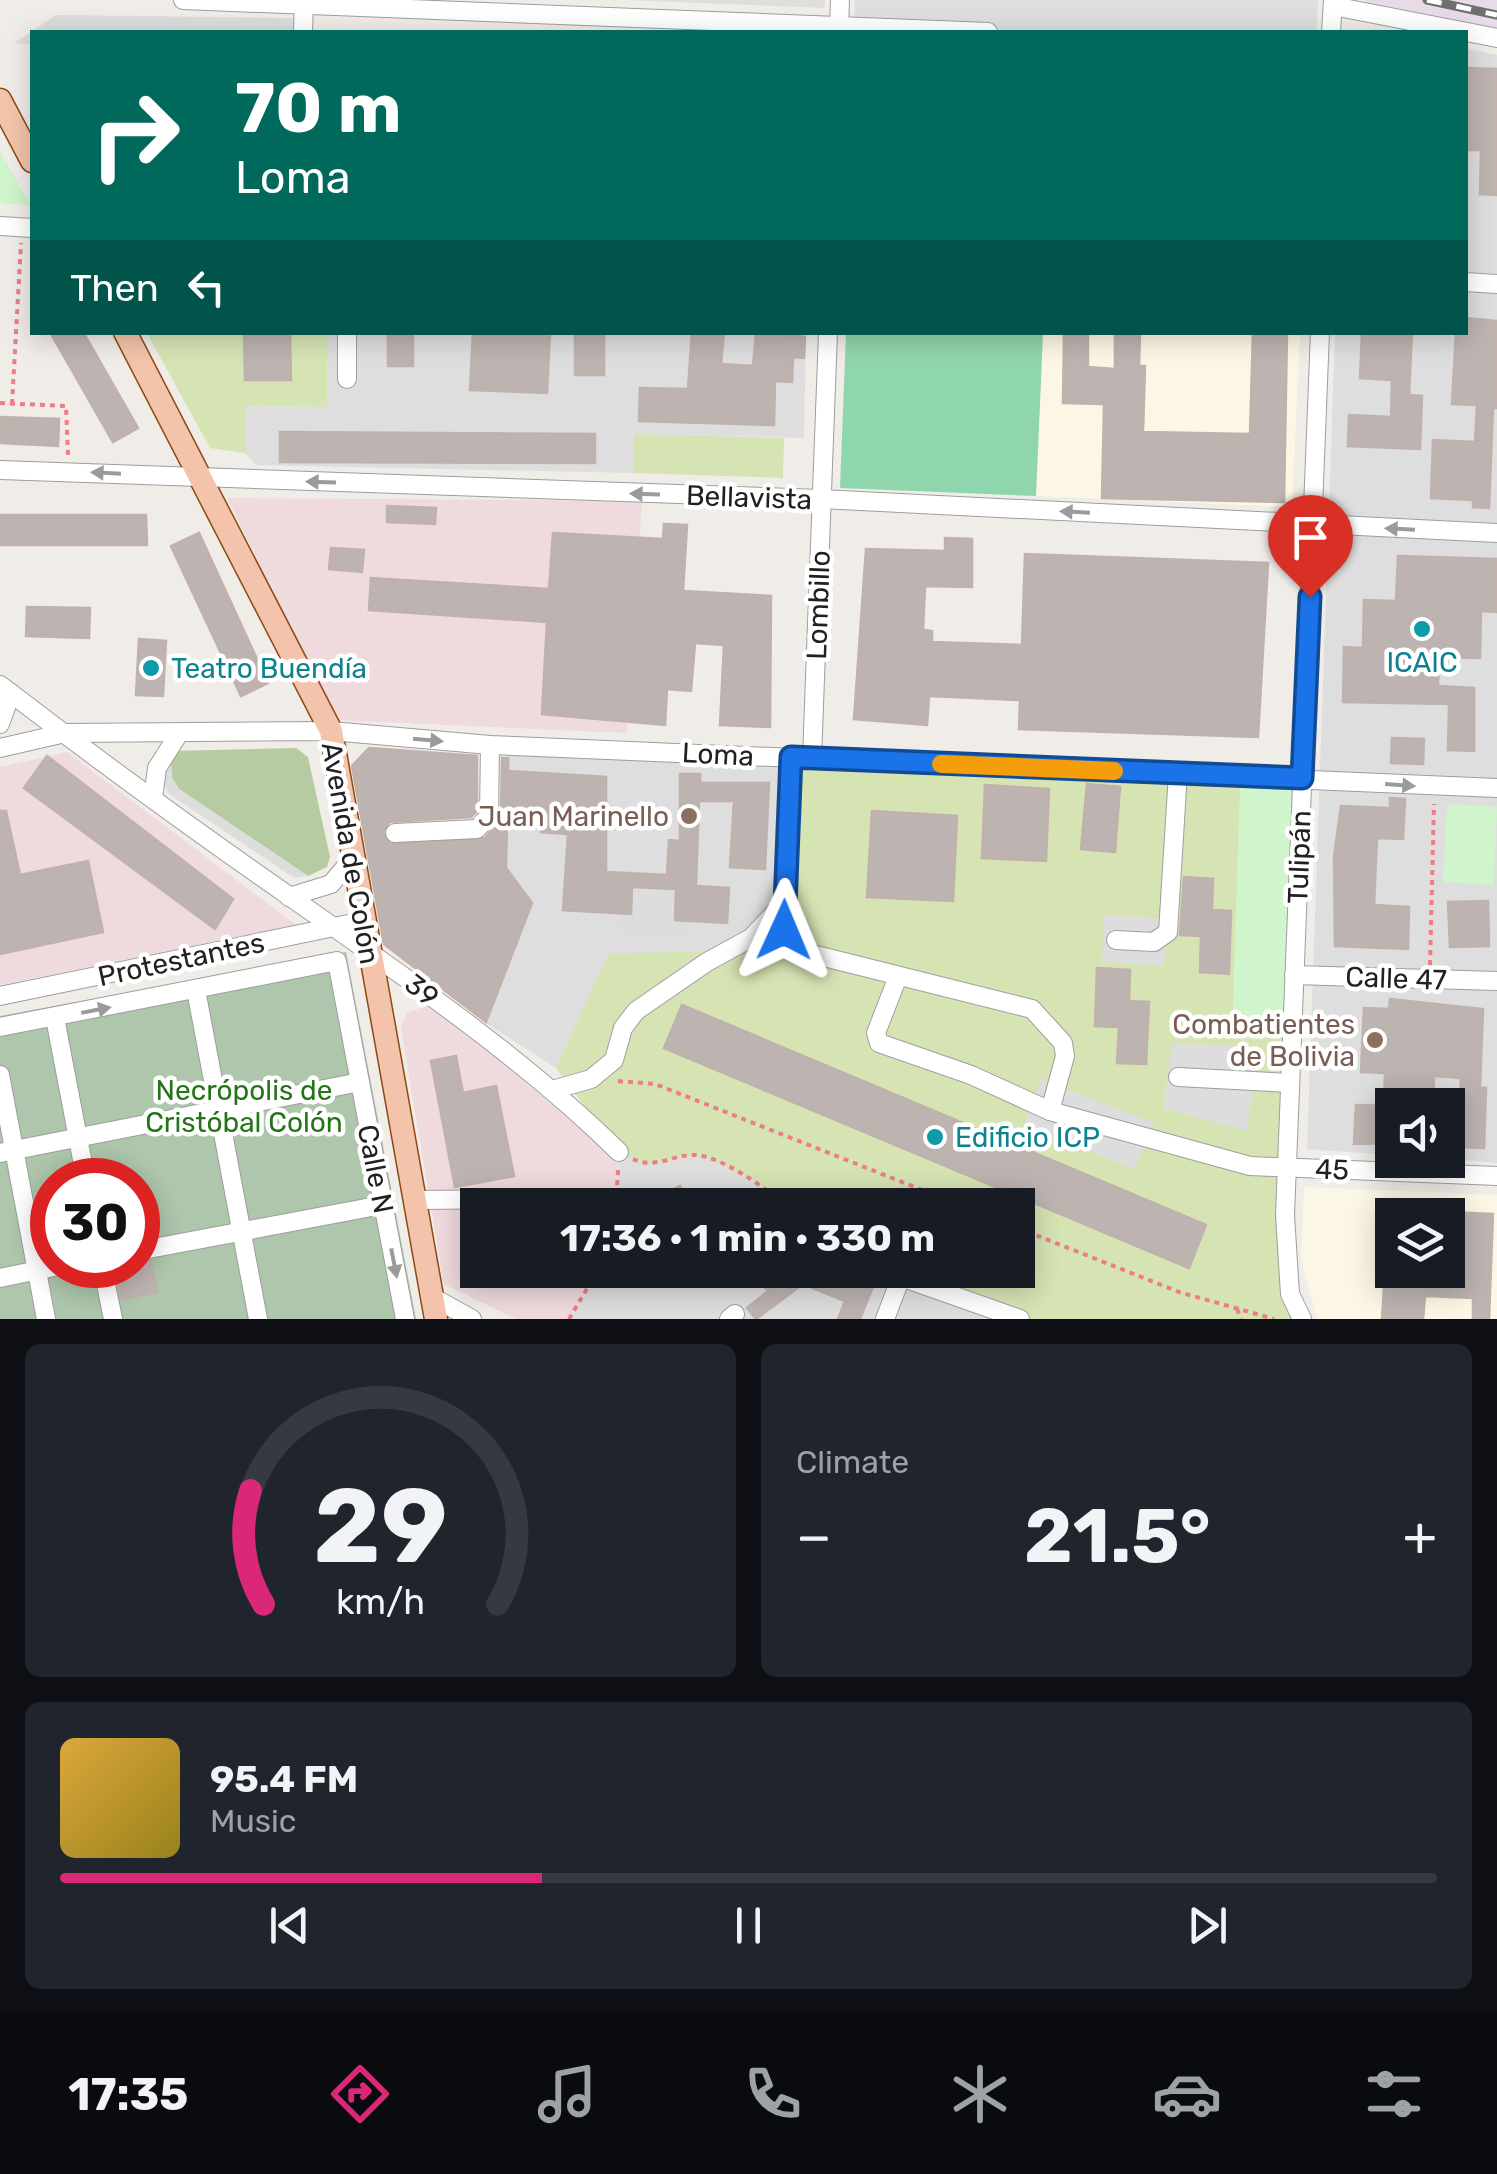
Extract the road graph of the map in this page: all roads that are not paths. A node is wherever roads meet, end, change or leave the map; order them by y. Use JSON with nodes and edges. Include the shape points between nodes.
{"nodes":[{"id":1,"x":183,"y":0,"type":"edge"},
{"id":2,"x":840,"y":0,"type":"edge"},
{"id":3,"x":304,"y":3,"type":"edge"},
{"id":4,"x":1333,"y":3,"type":"edge"},
{"id":5,"x":839,"y":29,"type":"edge"},
{"id":6,"x":303,"y":30,"type":"edge"},
{"id":7,"x":889,"y":30,"type":"edge"},
{"id":8,"x":1331,"y":30,"type":"edge"},
{"id":9,"x":1460,"y":30,"type":"edge"},
{"id":10,"x":1468,"y":32,"type":"edge"},
{"id":11,"x":1497,"y":38,"type":"edge"},
{"id":12,"x":0,"y":100,"type":"edge"},
{"id":13,"x":30,"y":156,"type":"edge"},
{"id":14,"x":0,"y":226,"type":"edge"},
{"id":15,"x":27,"y":228,"type":"edge"},
{"id":16,"x":1468,"y":282,"type":"edge"},
{"id":17,"x":1497,"y":284,"type":"edge"},
{"id":18,"x":127,"y":335,"type":"edge"},
{"id":19,"x":347,"y":335,"type":"edge"},
{"id":20,"x":828,"y":335,"type":"edge"},
{"id":21,"x":1320,"y":335,"type":"edge"},
{"id":22,"x":347,"y":379,"type":"dead end"},
{"id":23,"x":0,"y":470,"type":"edge"},
{"id":24,"x":203,"y":478,"type":"junction"},
{"id":25,"x":821,"y":499,"type":"junction"},
{"id":26,"x":1312,"y":524,"type":"junction"},
{"id":27,"x":1497,"y":533,"type":"edge"},
{"id":28,"x":5,"y":689,"type":"edge"},
{"id":29,"x":0,"y":724,"type":"edge"},
{"id":30,"x":331,"y":731,"type":"junction"},
{"id":31,"x":65,"y":733,"type":"junction"},
{"id":32,"x":178,"y":734,"type":"junction"},
{"id":33,"x":490,"y":745,"type":"junction"},
{"id":34,"x":6,"y":746,"type":"edge"},
{"id":35,"x":791,"y":757,"type":"junction"},
{"id":36,"x":812,"y":758,"type":"junction"},
{"id":37,"x":0,"y":766,"type":"edge"},
{"id":38,"x":1178,"y":773,"type":"junction"},
{"id":39,"x":1302,"y":778,"type":"junction"},
{"id":40,"x":1497,"y":788,"type":"edge"},
{"id":41,"x":153,"y":798,"type":"junction"},
{"id":42,"x":395,"y":833,"type":"dead end"},
{"id":43,"x":353,"y":858,"type":"junction"},
{"id":44,"x":289,"y":896,"type":"junction"},
{"id":45,"x":784,"y":903,"type":"junction"},
{"id":46,"x":363,"y":921,"type":"junction"},
{"id":47,"x":336,"y":927,"type":"junction"},
{"id":48,"x":1116,"y":940,"type":"dead end"},
{"id":49,"x":367,"y":948,"type":"junction"},
{"id":50,"x":1294,"y":975,"type":"junction"},
{"id":51,"x":897,"y":979,"type":"junction"},
{"id":52,"x":1497,"y":981,"type":"edge"},
{"id":53,"x":196,"y":990,"type":"junction"},
{"id":54,"x":0,"y":996,"type":"edge"},
{"id":55,"x":54,"y":1018,"type":"junction"},
{"id":56,"x":0,"y":1027,"type":"edge"},
{"id":57,"x":0,"y":1075,"type":"edge"},
{"id":58,"x":1178,"y":1077,"type":"dead end"},
{"id":59,"x":360,"y":1082,"type":"junction"},
{"id":60,"x":1290,"y":1083,"type":"junction"},
{"id":61,"x":552,"y":1090,"type":"junction"},
{"id":62,"x":220,"y":1110,"type":"junction"},
{"id":63,"x":1050,"y":1111,"type":"junction"},
{"id":64,"x":78,"y":1139,"type":"junction"},
{"id":65,"x":7,"y":1151,"type":"edge"},
{"id":66,"x":619,"y":1152,"type":"road end"},
{"id":67,"x":82,"y":1158,"type":"edge"},
{"id":68,"x":1287,"y":1167,"type":"junction"},
{"id":69,"x":1497,"y":1176,"type":"edge"},
{"id":70,"x":460,"y":1199,"type":"edge"},
{"id":71,"x":414,"y":1200,"type":"junction"},
{"id":72,"x":382,"y":1205,"type":"junction"},
{"id":73,"x":242,"y":1230,"type":"junction"},
{"id":74,"x":30,"y":1242,"type":"edge"},
{"id":75,"x":160,"y":1247,"type":"edge"},
{"id":76,"x":30,"y":1272,"type":"edge"},
{"id":77,"x":0,"y":1278,"type":"edge"},
{"id":78,"x":40,"y":1288,"type":"edge"},
{"id":79,"x":106,"y":1288,"type":"edge"},
{"id":80,"x":434,"y":1308,"type":"edge"},
{"id":81,"x":46,"y":1319,"type":"edge"},
{"id":82,"x":112,"y":1319,"type":"edge"},
{"id":83,"x":258,"y":1319,"type":"edge"},
{"id":84,"x":405,"y":1319,"type":"edge"},
{"id":85,"x":472,"y":1319,"type":"edge"},
{"id":86,"x":885,"y":1319,"type":"edge"},
{"id":87,"x":1020,"y":1319,"type":"edge"},
{"id":88,"x":1302,"y":1319,"type":"edge"}],
"edges":[{"from":1,"to":3,"type":"street"},
{"from":2,"to":5,"type":"street"},
{"from":3,"to":5,"type":"street"},
{"from":3,"to":6,"type":"street"},
{"from":4,"to":8,"type":"street"},
{"from":4,"to":9,"type":"street"},
{"from":5,"to":7,"type":"street"},
{"from":10,"to":11,"type":"street"},
{"from":12,"to":13,"type":"main road"},
{"from":14,"to":15,"type":"street"},
{"from":16,"to":17,"type":"street"},
{"from":18,"to":24,"type":"main road","name":"Avenida de Colón"},
{"from":19,"to":22,"type":"street"},
{"from":20,"to":25,"type":"street","name":"Lombillo"},
{"from":21,"to":26,"type":"street","name":"Tulipán"},
{"from":24,"to":23,"type":"street","name":"Bellavista","one_way":true},
{"from":25,"to":24,"type":"street","name":"Bellavista","one_way":true},
{"from":24,"to":30,"type":"main road","name":"Avenida de Colón"},
{"from":26,"to":25,"type":"street","name":"Bellavista","one_way":true},
{"from":25,"to":36,"type":"street","name":"Lombillo"},
{"from":27,"to":26,"type":"street","name":"Bellavista","one_way":true},
{"from":26,"to":39,"type":"street","name":"Tulipán"},
{"from":28,"to":29,"type":"street"},
{"from":28,"to":31,"type":"street","name":"39"},
{"from":30,"to":32,"type":"street","name":"Loma"},
{"from":30,"to":33,"type":"street","name":"Loma","one_way":true},
{"from":30,"to":43,"type":"main road","name":"Avenida de Colón"},
{"from":31,"to":32,"type":"street","name":"Loma"},
{"from":31,"to":34,"type":"street","name":"Loma"},
{"from":31,"to":41,"type":"street","name":"39"},
{"from":32,"to":41,"type":"street","via":[[157,768]]},
{"from":33,"to":35,"type":"street","name":"Loma"},
{"from":33,"to":42,"type":"street","via":[[484,825]]},
{"from":34,"to":37,"type":"street"},
{"from":35,"to":36,"type":"street","name":"Loma"},
{"from":35,"to":45,"type":"street"},
{"from":36,"to":38,"type":"street","name":"Loma"},
{"from":38,"to":39,"type":"street","name":"Loma"},
{"from":38,"to":48,"type":"street","via":[[1168,932],[1154,942]]},
{"from":39,"to":40,"type":"street","name":"Loma","one_way":true},
{"from":39,"to":50,"type":"street","name":"Tulipán"},
{"from":41,"to":44,"type":"street","name":"39"},
{"from":43,"to":44,"type":"street","via":[[331,884]]},
{"from":43,"to":46,"type":"main road","name":"Avenida de Colón"},
{"from":44,"to":47,"type":"street","name":"39"},
{"from":45,"to":51,"type":"street","via":[[788,941],[800,952]]},
{"from":45,"to":61,"type":"street","via":[[751,938],[636,1011],[614,1060],[591,1078]]},
{"from":46,"to":47,"type":"street","name":"Protestantes"},
{"from":46,"to":49,"type":"main road","name":"Avenida de Colón"},
{"from":47,"to":49,"type":"street","name":"39"},
{"from":47,"to":54,"type":"street","name":"Protestantes"},
{"from":49,"to":61,"type":"street","name":"39"},
{"from":49,"to":71,"type":"main road","name":"Avenida de Colón"},
{"from":50,"to":52,"type":"street","name":"Calle 47"},
{"from":50,"to":60,"type":"street","name":"Tulipán"},
{"from":51,"to":63,"type":"street","name":"45","via":[[876,1033],[879,1042]]},
{"from":51,"to":63,"type":"street","via":[[1032,1009],[1063,1043]]},
{"from":55,"to":53,"type":"street","one_way":true},
{"from":53,"to":59,"type":"street","name":"Calle N","via":[[337,961]]},
{"from":53,"to":62,"type":"street"},
{"from":55,"to":56,"type":"street"},
{"from":55,"to":64,"type":"street"},
{"from":57,"to":65,"type":"street"},
{"from":58,"to":60,"type":"street"},
{"from":59,"to":62,"type":"street"},
{"from":59,"to":72,"type":"street","name":"Calle N"},
{"from":60,"to":68,"type":"street","name":"Tulipán"},
{"from":61,"to":66,"type":"street","name":"39"},
{"from":62,"to":64,"type":"street"},
{"from":62,"to":73,"type":"street"},
{"from":63,"to":68,"type":"street","name":"45","via":[[1250,1166]]},
{"from":64,"to":65,"type":"street"},
{"from":64,"to":67,"type":"street"},
{"from":65,"to":74,"type":"street"},
{"from":68,"to":69,"type":"street","name":"45"},
{"from":68,"to":88,"type":"street","name":"Tulipán","via":[[1290,1294]]},
{"from":70,"to":71,"type":"street"},
{"from":71,"to":80,"type":"main road","name":"Avenida de Colón"},
{"from":72,"to":73,"type":"street"},
{"from":72,"to":84,"type":"street","name":"Calle N","one_way":true},
{"from":73,"to":75,"type":"street"},
{"from":73,"to":83,"type":"street"},
{"from":76,"to":77,"type":"street"},
{"from":78,"to":81,"type":"street"},
{"from":79,"to":82,"type":"street"},
{"from":80,"to":85,"type":"street"},
{"from":86,"to":87,"type":"street","via":[[901,1277]]}]}
